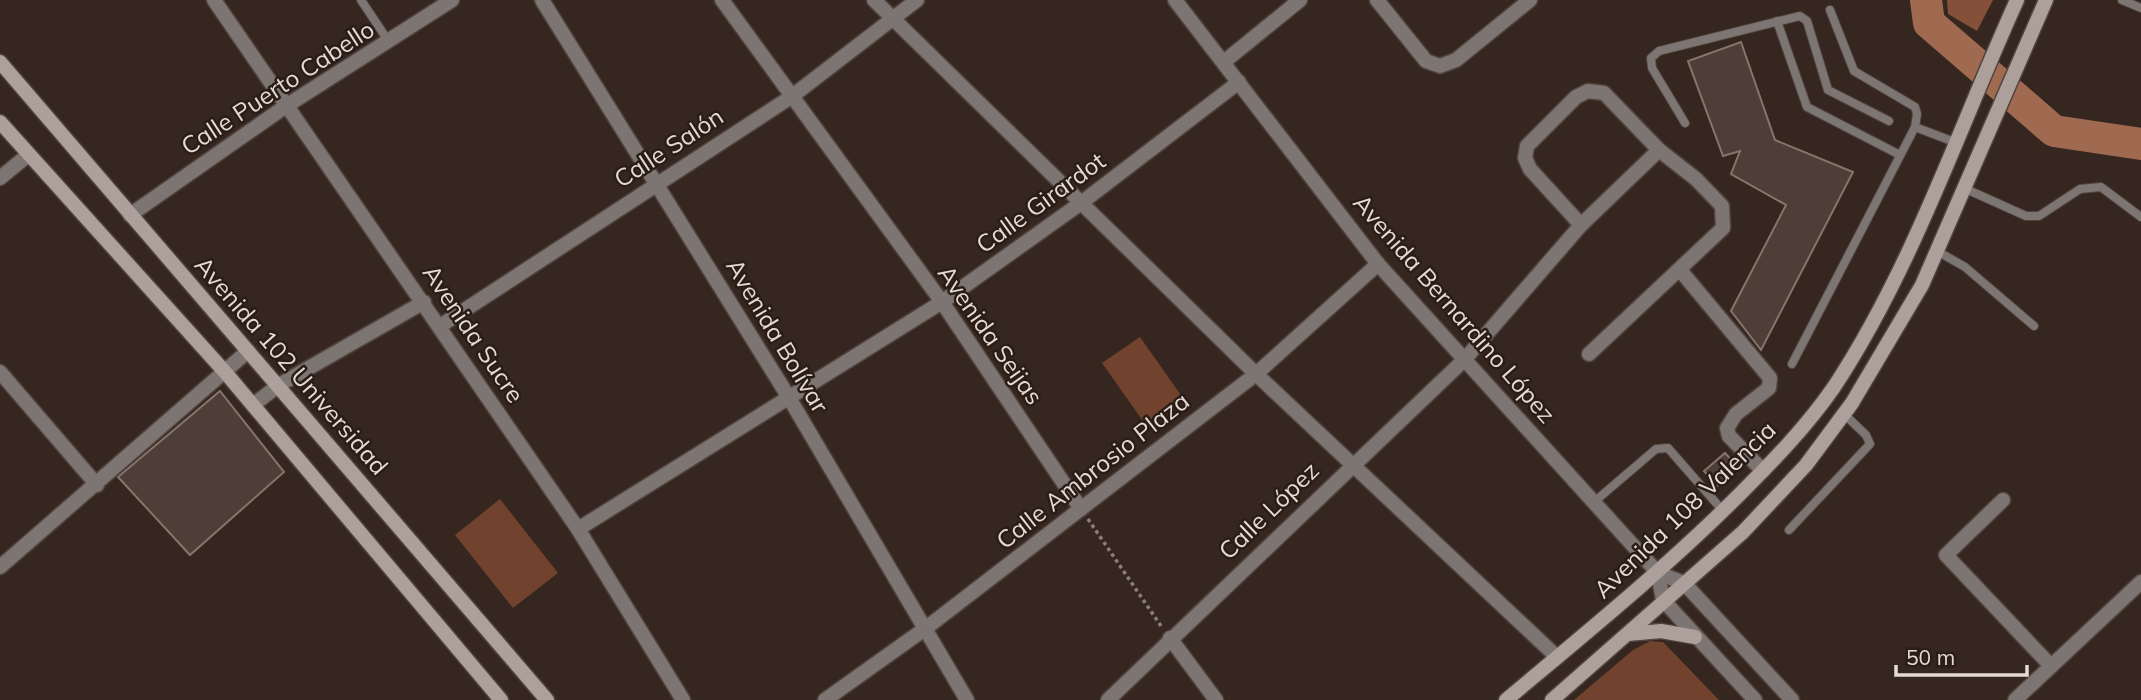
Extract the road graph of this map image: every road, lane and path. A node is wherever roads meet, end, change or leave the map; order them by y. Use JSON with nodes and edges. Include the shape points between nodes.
{"nodes":[{"id":1,"x":214,"y":0,"type":"edge"},
{"id":2,"x":361,"y":0,"type":"edge"},
{"id":3,"x":452,"y":0,"type":"edge"},
{"id":4,"x":542,"y":0,"type":"edge"},
{"id":5,"x":722,"y":0,"type":"edge"},
{"id":6,"x":874,"y":0,"type":"edge"},
{"id":7,"x":917,"y":0,"type":"edge"},
{"id":8,"x":1175,"y":0,"type":"edge"},
{"id":9,"x":1300,"y":0,"type":"edge"},
{"id":10,"x":1377,"y":0,"type":"edge"},
{"id":11,"x":1530,"y":0,"type":"edge"},
{"id":12,"x":2017,"y":0,"type":"edge"},
{"id":13,"x":2046,"y":0,"type":"edge"},
{"id":14,"x":2122,"y":0,"type":"edge"},
{"id":15,"x":2141,"y":8,"type":"edge"},
{"id":16,"x":1830,"y":10,"type":"dead end"},
{"id":17,"x":893,"y":19,"type":"junction"},
{"id":18,"x":1777,"y":21,"type":"junction"},
{"id":19,"x":389,"y":42,"type":"junction"},
{"id":20,"x":1225,"y":61,"type":"junction"},
{"id":21,"x":0,"y":62,"type":"edge"},
{"id":22,"x":1239,"y":82,"type":"junction"},
{"id":23,"x":791,"y":97,"type":"junction"},
{"id":24,"x":286,"y":106,"type":"junction"},
{"id":25,"x":1889,"y":121,"type":"dead end"},
{"id":26,"x":0,"y":122,"type":"edge"},
{"id":27,"x":1685,"y":123,"type":"dead end"},
{"id":28,"x":1915,"y":127,"type":"junction"},
{"id":29,"x":1957,"y":143,"type":"junction"},
{"id":30,"x":1659,"y":150,"type":"junction"},
{"id":31,"x":28,"y":155,"type":"junction"},
{"id":32,"x":1900,"y":155,"type":"junction"},
{"id":33,"x":0,"y":178,"type":"edge"},
{"id":34,"x":657,"y":182,"type":"junction"},
{"id":35,"x":1966,"y":189,"type":"junction"},
{"id":36,"x":1081,"y":203,"type":"junction"},
{"id":37,"x":130,"y":215,"type":"junction"},
{"id":38,"x":2141,"y":217,"type":"edge"},
{"id":39,"x":1581,"y":225,"type":"junction"},
{"id":40,"x":1937,"y":251,"type":"junction"},
{"id":41,"x":1378,"y":264,"type":"junction"},
{"id":42,"x":1680,"y":270,"type":"junction"},
{"id":43,"x":424,"y":302,"type":"junction"},
{"id":44,"x":942,"y":302,"type":"junction"},
{"id":45,"x":440,"y":326,"type":"junction"},
{"id":46,"x":2034,"y":326,"type":"dead end"},
{"id":47,"x":248,"y":351,"type":"junction"},
{"id":48,"x":1589,"y":354,"type":"dead end"},
{"id":49,"x":1465,"y":359,"type":"junction"},
{"id":50,"x":1791,"y":364,"type":"dead end"},
{"id":51,"x":0,"y":372,"type":"edge"},
{"id":52,"x":225,"y":372,"type":"junction"},
{"id":53,"x":1256,"y":374,"type":"junction"},
{"id":54,"x":279,"y":385,"type":"junction"},
{"id":55,"x":788,"y":396,"type":"junction"},
{"id":56,"x":253,"y":405,"type":"junction"},
{"id":57,"x":1844,"y":415,"type":"junction"},
{"id":58,"x":1353,"y":462,"type":"junction"},
{"id":59,"x":1763,"y":471,"type":"junction"},
{"id":60,"x":97,"y":485,"type":"junction"},
{"id":61,"x":2003,"y":500,"type":"dead end"},
{"id":62,"x":1594,"y":502,"type":"junction"},
{"id":63,"x":1081,"y":509,"type":"junction"},
{"id":64,"x":1723,"y":512,"type":"junction"},
{"id":65,"x":578,"y":529,"type":"junction"},
{"id":66,"x":1789,"y":530,"type":"dead end"},
{"id":67,"x":0,"y":567,"type":"edge"},
{"id":68,"x":1658,"y":573,"type":"junction"},
{"id":69,"x":2141,"y":582,"type":"edge"},
{"id":70,"x":1684,"y":583,"type":"junction"},
{"id":71,"x":1663,"y":600,"type":"junction"},
{"id":72,"x":926,"y":628,"type":"junction"},
{"id":73,"x":1628,"y":634,"type":"junction"},
{"id":74,"x":1695,"y":636,"type":"junction"},
{"id":75,"x":1170,"y":638,"type":"junction"},
{"id":76,"x":1557,"y":657,"type":"junction"},
{"id":77,"x":2051,"y":666,"type":"junction"},
{"id":78,"x":501,"y":700,"type":"edge"},
{"id":79,"x":547,"y":700,"type":"edge"},
{"id":80,"x":683,"y":700,"type":"edge"},
{"id":81,"x":825,"y":700,"type":"edge"},
{"id":82,"x":967,"y":700,"type":"edge"},
{"id":83,"x":1108,"y":700,"type":"edge"},
{"id":84,"x":1216,"y":700,"type":"edge"},
{"id":85,"x":1506,"y":700,"type":"edge"},
{"id":86,"x":1552,"y":700,"type":"edge"},
{"id":87,"x":1755,"y":700,"type":"edge"},
{"id":88,"x":1792,"y":700,"type":"edge"},
{"id":89,"x":2015,"y":700,"type":"edge"}],
"edges":[{"from":1,"to":24,"type":"street","name":"Avenida Sucre"},
{"from":2,"to":19,"type":"lane"},
{"from":3,"to":19,"type":"street","name":"Calle Puerto Cabello"},
{"from":4,"to":34,"type":"street","name":"Avenida Bolívar"},
{"from":5,"to":23,"type":"street","name":"Avenida Seijas"},
{"from":6,"to":17,"type":"street"},
{"from":7,"to":17,"type":"street","name":"Calle Salón"},
{"from":8,"to":20,"type":"street","name":"Avenida Bernardino López"},
{"from":9,"to":20,"type":"street"},
{"from":10,"to":11,"type":"street","via":[[1426,61],[1440,66],[1456,60]]},
{"from":12,"to":29,"type":"street","name":"Avenida 108 Valencia"},
{"from":13,"to":35,"type":"street","name":"Avenida 108 Valencia"},
{"from":14,"to":15,"type":"lane"},
{"from":16,"to":28,"type":"lane","via":[[1848,64],[1915,107]]},
{"from":17,"to":23,"type":"street","name":"Calle Salón"},
{"from":17,"to":36,"type":"street"},
{"from":18,"to":25,"type":"lane","via":[[1800,16],[1807,21],[1828,90]]},
{"from":18,"to":27,"type":"lane","via":[[1658,51],[1651,58],[1652,68]]},
{"from":18,"to":32,"type":"lane","via":[[1807,107]]},
{"from":19,"to":24,"type":"street","name":"Calle Puerto Cabello"},
{"from":20,"to":22,"type":"street","name":"Avenida Bernardino López"},
{"from":21,"to":37,"type":"street","name":"Avenida 102 Universidad"},
{"from":22,"to":36,"type":"street","name":"Calle Girardot"},
{"from":22,"to":41,"type":"street","name":"Avenida Bernardino López"},
{"from":23,"to":34,"type":"street","name":"Calle Salón"},
{"from":23,"to":44,"type":"street","name":"Avenida Seijas"},
{"from":24,"to":37,"type":"street","name":"Calle Puerto Cabello"},
{"from":24,"to":43,"type":"street","name":"Avenida Sucre"},
{"from":26,"to":31,"type":"street"},
{"from":28,"to":29,"type":"lane"},
{"from":28,"to":32,"type":"lane"},
{"from":29,"to":59,"type":"street","name":"Avenida 108 Valencia","via":[[1898,275],[1865,334],[1833,387]]},
{"from":30,"to":39,"type":"street","name":"Calle López"},
{"from":30,"to":39,"type":"street","via":[[1604,93],[1588,91],[1576,97],[1527,146],[1525,158]]},
{"from":30,"to":42,"type":"street","via":[[1722,206],[1723,228]]},
{"from":31,"to":33,"type":"street"},
{"from":31,"to":52,"type":"street"},
{"from":32,"to":50,"type":"lane"},
{"from":34,"to":45,"type":"street","name":"Calle Salón"},
{"from":34,"to":55,"type":"street","name":"Avenida Bolívar"},
{"from":35,"to":38,"type":"lane","via":[[2026,216],[2039,216],[2080,189],[2101,187]]},
{"from":35,"to":40,"type":"street","name":"Avenida 108 Valencia"},
{"from":36,"to":44,"type":"street","name":"Calle Girardot"},
{"from":36,"to":53,"type":"street"},
{"from":37,"to":47,"type":"street","name":"Avenida 102 Universidad"},
{"from":39,"to":49,"type":"street","name":"Calle López"},
{"from":40,"to":46,"type":"lane","via":[[1965,267]]},
{"from":40,"to":57,"type":"street","name":"Avenida 108 Valencia","via":[[1922,285]]},
{"from":41,"to":49,"type":"street","name":"Avenida Bernardino López"},
{"from":41,"to":53,"type":"street","name":"Calle Ambrosio Plaza"},
{"from":42,"to":48,"type":"street"},
{"from":42,"to":59,"type":"street","via":[[1770,378],[1769,388],[1736,414],[1727,428],[1729,436]]},
{"from":43,"to":45,"type":"street","name":"Avenida Sucre"},
{"from":43,"to":54,"type":"street"},
{"from":44,"to":55,"type":"street","name":"Calle Girardot"},
{"from":44,"to":63,"type":"street","name":"Avenida Seijas"},
{"from":45,"to":65,"type":"street","name":"Avenida Sucre"},
{"from":47,"to":52,"type":"street"},
{"from":47,"to":54,"type":"street","name":"Avenida 102 Universidad"},
{"from":49,"to":58,"type":"street","name":"Calle López"},
{"from":49,"to":62,"type":"street","name":"Avenida Bernardino López"},
{"from":51,"to":60,"type":"street"},
{"from":52,"to":56,"type":"street"},
{"from":52,"to":60,"type":"street"},
{"from":53,"to":58,"type":"street"},
{"from":53,"to":63,"type":"street","name":"Calle Ambrosio Plaza"},
{"from":54,"to":56,"type":"street"},
{"from":54,"to":79,"type":"street","name":"Avenida 102 Universidad"},
{"from":55,"to":65,"type":"street","name":"Calle Girardot"},
{"from":55,"to":72,"type":"street","name":"Avenida Bolívar"},
{"from":56,"to":78,"type":"street"},
{"from":57,"to":66,"type":"lane","via":[[1867,435],[1870,444]]},
{"from":57,"to":70,"type":"street","name":"Avenida 108 Valencia","via":[[1806,465],[1743,532]]},
{"from":58,"to":75,"type":"street","name":"Calle López"},
{"from":58,"to":76,"type":"street"},
{"from":59,"to":64,"type":"street","name":"Avenida 108 Valencia"},
{"from":60,"to":67,"type":"street"},
{"from":61,"to":77,"type":"street","via":[[1946,555]]},
{"from":62,"to":64,"type":"lane","via":[[1662,447],[1668,448]]},
{"from":62,"to":68,"type":"street","name":"Avenida Bernardino López"},
{"from":63,"to":72,"type":"street","name":"Calle Ambrosio Plaza"},
{"from":63,"to":75,"type":"path"},
{"from":64,"to":68,"type":"street","name":"Avenida 108 Valencia"},
{"from":65,"to":80,"type":"street","name":"Avenida Sucre"},
{"from":68,"to":70,"type":"street"},
{"from":68,"to":71,"type":"street"},
{"from":68,"to":76,"type":"street","name":"Avenida 108 Valencia"},
{"from":69,"to":77,"type":"street"},
{"from":70,"to":71,"type":"street","name":"Avenida 108 Valencia"},
{"from":70,"to":88,"type":"street"},
{"from":71,"to":73,"type":"street","name":"Avenida 108 Valencia"},
{"from":71,"to":74,"type":"street"},
{"from":72,"to":81,"type":"street","name":"Calle Ambrosio Plaza"},
{"from":72,"to":82,"type":"street","name":"Avenida Bolívar"},
{"from":73,"to":74,"type":"street","via":[[1661,631]]},
{"from":73,"to":86,"type":"street","name":"Avenida 108 Valencia"},
{"from":74,"to":87,"type":"street"},
{"from":75,"to":83,"type":"street","name":"Calle López"},
{"from":75,"to":84,"type":"street"},
{"from":76,"to":85,"type":"street","name":"Avenida 108 Valencia"},
{"from":77,"to":89,"type":"street"}]}
